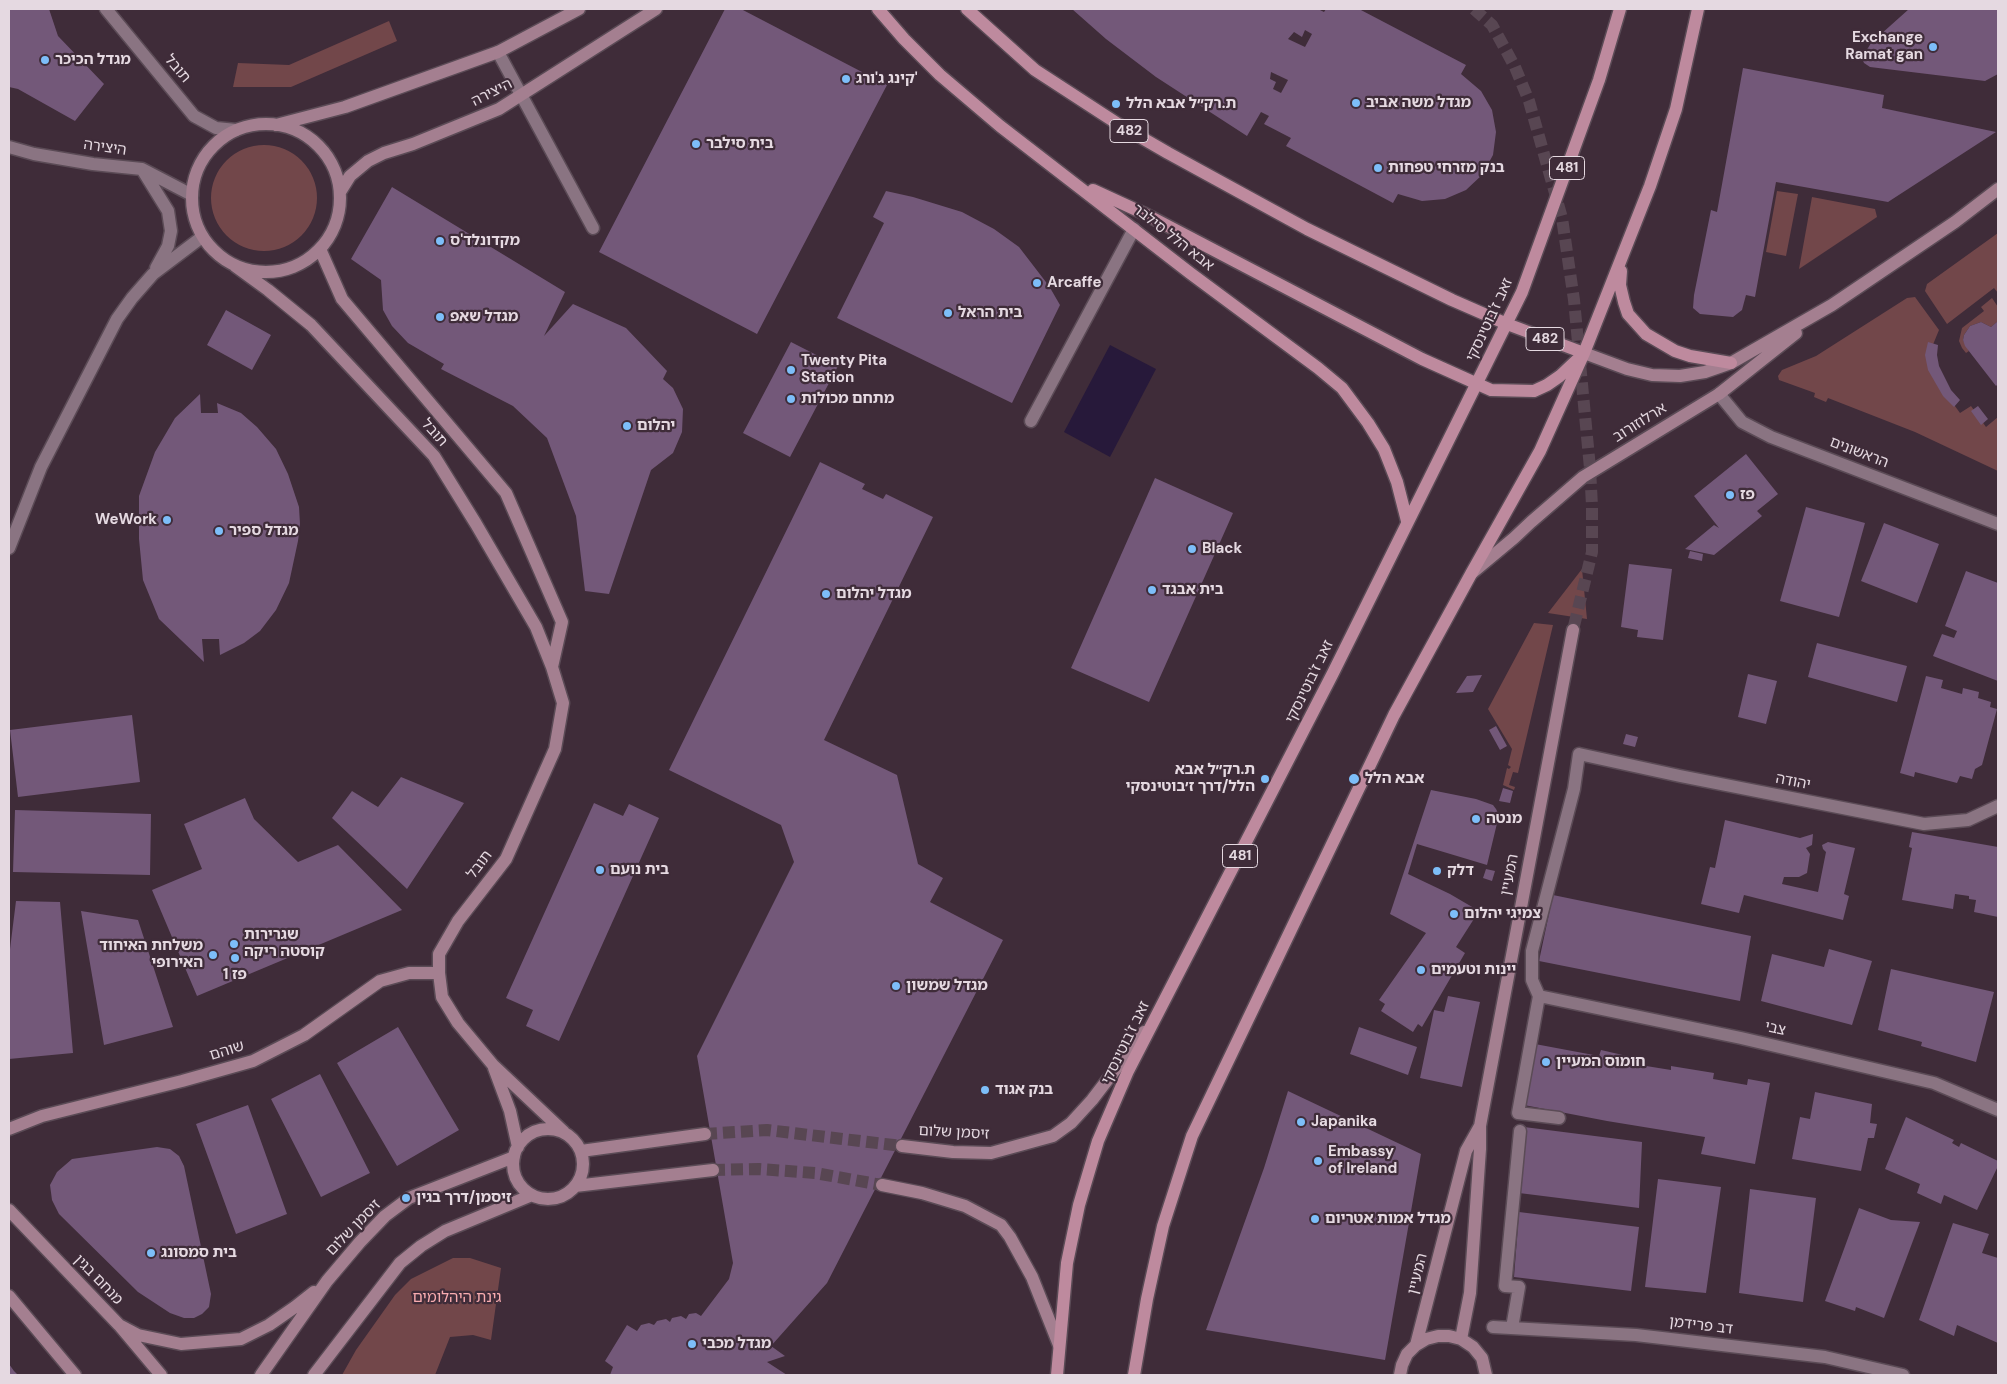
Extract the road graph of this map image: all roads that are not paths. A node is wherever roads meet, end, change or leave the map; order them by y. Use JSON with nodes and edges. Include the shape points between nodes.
{"nodes":[{"id":1,"x":106,"y":9,"type":"edge"},
{"id":2,"x":579,"y":9,"type":"edge"},
{"id":3,"x":656,"y":9,"type":"edge"},
{"id":4,"x":878,"y":9,"type":"edge"},
{"id":5,"x":967,"y":9,"type":"edge"},
{"id":6,"x":1620,"y":9,"type":"edge"},
{"id":7,"x":1698,"y":9,"type":"edge"},
{"id":8,"x":498,"y":52,"type":"junction"},
{"id":9,"x":523,"y":96,"type":"junction"},
{"id":10,"x":276,"y":125,"type":"junction"},
{"id":11,"x":236,"y":130,"type":"junction"},
{"id":12,"x":9,"y":147,"type":"edge"},
{"id":13,"x":142,"y":169,"type":"junction"},
{"id":14,"x":1074,"y":182,"type":"junction"},
{"id":15,"x":1998,"y":189,"type":"edge"},
{"id":16,"x":340,"y":192,"type":"junction"},
{"id":17,"x":192,"y":195,"type":"junction"},
{"id":18,"x":1998,"y":199,"type":"edge"},
{"id":19,"x":1955,"y":222,"type":"junction"},
{"id":20,"x":593,"y":228,"type":"dead end"},
{"id":21,"x":1134,"y":229,"type":"junction"},
{"id":22,"x":202,"y":237,"type":"junction"},
{"id":23,"x":320,"y":249,"type":"junction"},
{"id":24,"x":1622,"y":260,"type":"junction"},
{"id":25,"x":235,"y":266,"type":"junction"},
{"id":26,"x":153,"y":274,"type":"junction"},
{"id":27,"x":1832,"y":305,"type":"junction"},
{"id":28,"x":1506,"y":324,"type":"junction"},
{"id":29,"x":1584,"y":353,"type":"junction"},
{"id":30,"x":1731,"y":363,"type":"junction"},
{"id":31,"x":1477,"y":385,"type":"junction"},
{"id":32,"x":1719,"y":394,"type":"junction"},
{"id":33,"x":1031,"y":421,"type":"dead end"},
{"id":34,"x":1407,"y":521,"type":"junction"},
{"id":35,"x":1998,"y":524,"type":"edge"},
{"id":36,"x":9,"y":548,"type":"edge"},
{"id":37,"x":1471,"y":574,"type":"junction"},
{"id":38,"x":1573,"y":630,"type":"tunnel mouth"},
{"id":39,"x":552,"y":667,"type":"junction"},
{"id":40,"x":1998,"y":806,"type":"edge"},
{"id":41,"x":438,"y":973,"type":"junction"},
{"id":42,"x":1539,"y":996,"type":"junction"},
{"id":43,"x":1157,"y":1016,"type":"junction"},
{"id":44,"x":493,"y":1065,"type":"junction"},
{"id":45,"x":1998,"y":1110,"type":"edge"},
{"id":46,"x":1559,"y":1118,"type":"dead end"},
{"id":47,"x":1480,"y":1126,"type":"junction"},
{"id":48,"x":9,"y":1129,"type":"edge"},
{"id":49,"x":1520,"y":1131,"type":"dead end"},
{"id":50,"x":564,"y":1132,"type":"junction"},
{"id":51,"x":705,"y":1134,"type":"tunnel mouth"},
{"id":52,"x":902,"y":1146,"type":"tunnel mouth"},
{"id":53,"x":581,"y":1151,"type":"junction"},
{"id":54,"x":516,"y":1152,"type":"junction"},
{"id":55,"x":713,"y":1170,"type":"tunnel mouth"},
{"id":56,"x":882,"y":1185,"type":"tunnel mouth"},
{"id":57,"x":575,"y":1186,"type":"junction"},
{"id":58,"x":532,"y":1195,"type":"junction"},
{"id":59,"x":9,"y":1210,"type":"edge"},
{"id":60,"x":327,"y":1281,"type":"junction"},
{"id":61,"x":9,"y":1296,"type":"edge"},
{"id":62,"x":119,"y":1325,"type":"junction"},
{"id":63,"x":1493,"y":1327,"type":"dead end"},
{"id":64,"x":1512,"y":1328,"type":"junction"},
{"id":65,"x":1461,"y":1339,"type":"junction"},
{"id":66,"x":1059,"y":1345,"type":"junction"},
{"id":67,"x":1416,"y":1345,"type":"junction"},
{"id":68,"x":332,"y":1350,"type":"junction"},
{"id":69,"x":75,"y":1375,"type":"edge"},
{"id":70,"x":161,"y":1375,"type":"edge"},
{"id":71,"x":261,"y":1375,"type":"edge"},
{"id":72,"x":314,"y":1375,"type":"edge"},
{"id":73,"x":322,"y":1375,"type":"edge"},
{"id":74,"x":1057,"y":1375,"type":"edge"},
{"id":75,"x":1134,"y":1375,"type":"edge"},
{"id":76,"x":1400,"y":1375,"type":"edge"},
{"id":77,"x":1486,"y":1375,"type":"edge"},
{"id":78,"x":1904,"y":1375,"type":"edge"}],
"edges":[{"from":1,"to":11,"type":"street","name":"תובל","via":[[194,116],[216,128]]},
{"from":2,"to":8,"type":"street"},
{"from":3,"to":9,"type":"street","name":"היצירה"},
{"from":4,"to":14,"type":"main road","name":"אבא הלל סילבר","via":[[940,74],[1000,126]]},
{"from":5,"to":28,"type":"main road","number":"482","via":[[1035,70],[1118,124],[1307,229]]},
{"from":6,"to":28,"type":"main road","name":"זאב ז'בוטינסקי","number":"481","via":[[1599,80],[1522,292]]},
{"from":7,"to":24,"type":"main road","via":[[1676,110]]},
{"from":8,"to":9,"type":"street"},
{"from":8,"to":10,"type":"street","via":[[346,107]]},
{"from":9,"to":16,"type":"street","name":"היצירה","via":[[472,121],[368,161],[350,176]]},
{"from":9,"to":20,"type":"street"},
{"from":10,"to":11,"type":"street"},
{"from":10,"to":16,"type":"street","via":[[296,130],[314,142],[328,158]]},
{"from":11,"to":17,"type":"street","via":[[205,156],[195,175]]},
{"from":12,"to":13,"type":"street","name":"היצירה","via":[[34,154]]},
{"from":13,"to":17,"type":"street","name":"היצירה"},
{"from":13,"to":26,"type":"street","via":[[168,211],[171,231],[168,246]]},
{"from":14,"to":21,"type":"main road","name":"אבא הלל סילבר"},
{"from":14,"to":31,"type":"main road","via":[[1143,213]]},
{"from":15,"to":19,"type":"street","name":"ארלוזורוב"},
{"from":16,"to":23,"type":"street","via":[[333,229]]},
{"from":17,"to":22,"type":"street","via":[[194,216]]},
{"from":18,"to":19,"type":"street","name":"ארלוזורוב"},
{"from":19,"to":27,"type":"street","name":"ארלוזורוב"},
{"from":21,"to":33,"type":"street"},
{"from":21,"to":34,"type":"main road","name":"אבא הלל סילבר","via":[[1342,388],[1384,449]]},
{"from":22,"to":25,"type":"street","via":[[216,254]]},
{"from":22,"to":26,"type":"street"},
{"from":23,"to":25,"type":"street","via":[[302,263],[280,272],[257,272]]},
{"from":23,"to":39,"type":"street","name":"תובל","via":[[342,299],[506,493],[562,622]]},
{"from":24,"to":29,"type":"main road"},
{"from":24,"to":30,"type":"main road","via":[[1620,285],[1628,314],[1637,326],[1675,351]]},
{"from":25,"to":39,"type":"street","name":"תובל","via":[[311,326],[434,456],[536,627]]},
{"from":26,"to":36,"type":"street","via":[[117,320],[41,467]]},
{"from":27,"to":30,"type":"street","name":"ארלוזורוב"},
{"from":27,"to":32,"type":"street","name":"ארלוזורוב"},
{"from":28,"to":29,"type":"main road","number":"482"},
{"from":28,"to":31,"type":"main road","name":"זאב ז'בוטינסקי","number":"481"},
{"from":29,"to":30,"type":"street","name":"ארלוזורוב","via":[[1652,375],[1680,376]]},
{"from":29,"to":31,"type":"main road","via":[[1560,376],[1534,391],[1499,391]]},
{"from":29,"to":37,"type":"main road","via":[[1540,451]]},
{"from":31,"to":34,"type":"main road","name":"זאב ז'בוטינסקי","number":"481"},
{"from":32,"to":35,"type":"street","name":"הראשונים","via":[[1742,422],[1771,436]]},
{"from":32,"to":37,"type":"street","name":"ארלוזורוב","via":[[1582,477]]},
{"from":34,"to":43,"type":"main road","name":"זאב ז'בוטינסקי","number":"481","via":[[1320,699]]},
{"from":37,"to":75,"type":"main road","via":[[1394,716],[1192,1136],[1163,1226]]},
{"from":38,"to":47,"type":"street","name":"המעיין"},
{"from":39,"to":41,"type":"street","name":"תובל","via":[[563,703],[555,749],[506,858],[458,920],[440,954]]},
{"from":40,"to":42,"type":"street","name":"יהודה","via":[[1968,820],[1924,824],[1579,754],[1574,789],[1532,951],[1532,980]]},
{"from":41,"to":44,"type":"street","name":"תובל","via":[[442,997],[458,1023]]},
{"from":41,"to":48,"type":"street","name":"שוהם","via":[[409,973],[380,982],[304,1035],[253,1061],[42,1116]]},
{"from":42,"to":45,"type":"street","name":"צבי","via":[[1934,1083]]},
{"from":42,"to":46,"type":"street","via":[[1518,1113]]},
{"from":43,"to":52,"type":"street","name":"זיסמן שלום","via":[[1092,1100],[1053,1136],[991,1153]]},
{"from":43,"to":66,"type":"main road","name":"זאב ז'בוטינסקי","number":"481","via":[[1128,1070],[1102,1132],[1079,1204],[1067,1263]]},
{"from":44,"to":50,"type":"street","name":"תובל"},
{"from":44,"to":54,"type":"street","name":"תובל","via":[[510,1111]]},
{"from":47,"to":65,"type":"street","name":"המעיין","via":[[1470,1293]]},
{"from":47,"to":67,"type":"street","name":"המעיין","via":[[1466,1151]]},
{"from":49,"to":64,"type":"street","via":[[1505,1286],[1518,1287]]},
{"from":50,"to":53,"type":"street","via":[[573,1138]]},
{"from":50,"to":54,"type":"street","via":[[555,1129],[534,1132],[525,1138]]},
{"from":51,"to":53,"type":"street"},
{"from":53,"to":57,"type":"street","via":[[583,1169]]},
{"from":54,"to":58,"type":"street","via":[[514,1168],[517,1179]]},
{"from":54,"to":60,"type":"street","name":"זיסמן שלום","via":[[410,1198],[385,1216]]},
{"from":55,"to":57,"type":"street"},
{"from":56,"to":66,"type":"street","via":[[965,1206],[1001,1225],[1032,1277]]},
{"from":57,"to":58,"type":"street","via":[[569,1192],[552,1198]]},
{"from":58,"to":68,"type":"street","via":[[444,1231],[421,1246],[400,1263]]},
{"from":59,"to":62,"type":"street","name":"מנחם בגין"},
{"from":60,"to":62,"type":"street","via":[[295,1307],[241,1338],[181,1344],[138,1335]]},
{"from":60,"to":71,"type":"street","name":"זיסמן שלום"},
{"from":61,"to":69,"type":"street"},
{"from":62,"to":70,"type":"street","name":"מנחם בגין"},
{"from":63,"to":64,"type":"street","name":"דב פרידמן"},
{"from":64,"to":78,"type":"street","name":"דב פרידמן","via":[[1636,1335],[1825,1357]]},
{"from":65,"to":67,"type":"street","via":[[1438,1336]]},
{"from":65,"to":77,"type":"street","via":[[1482,1358]]},
{"from":66,"to":74,"type":"main road","name":"זאב ז'בוטינסקי","number":"481"},
{"from":67,"to":76,"type":"street","name":"המעיין","via":[[1405,1360]]},
{"from":68,"to":72,"type":"street"},
{"from":68,"to":73,"type":"street"}]}
